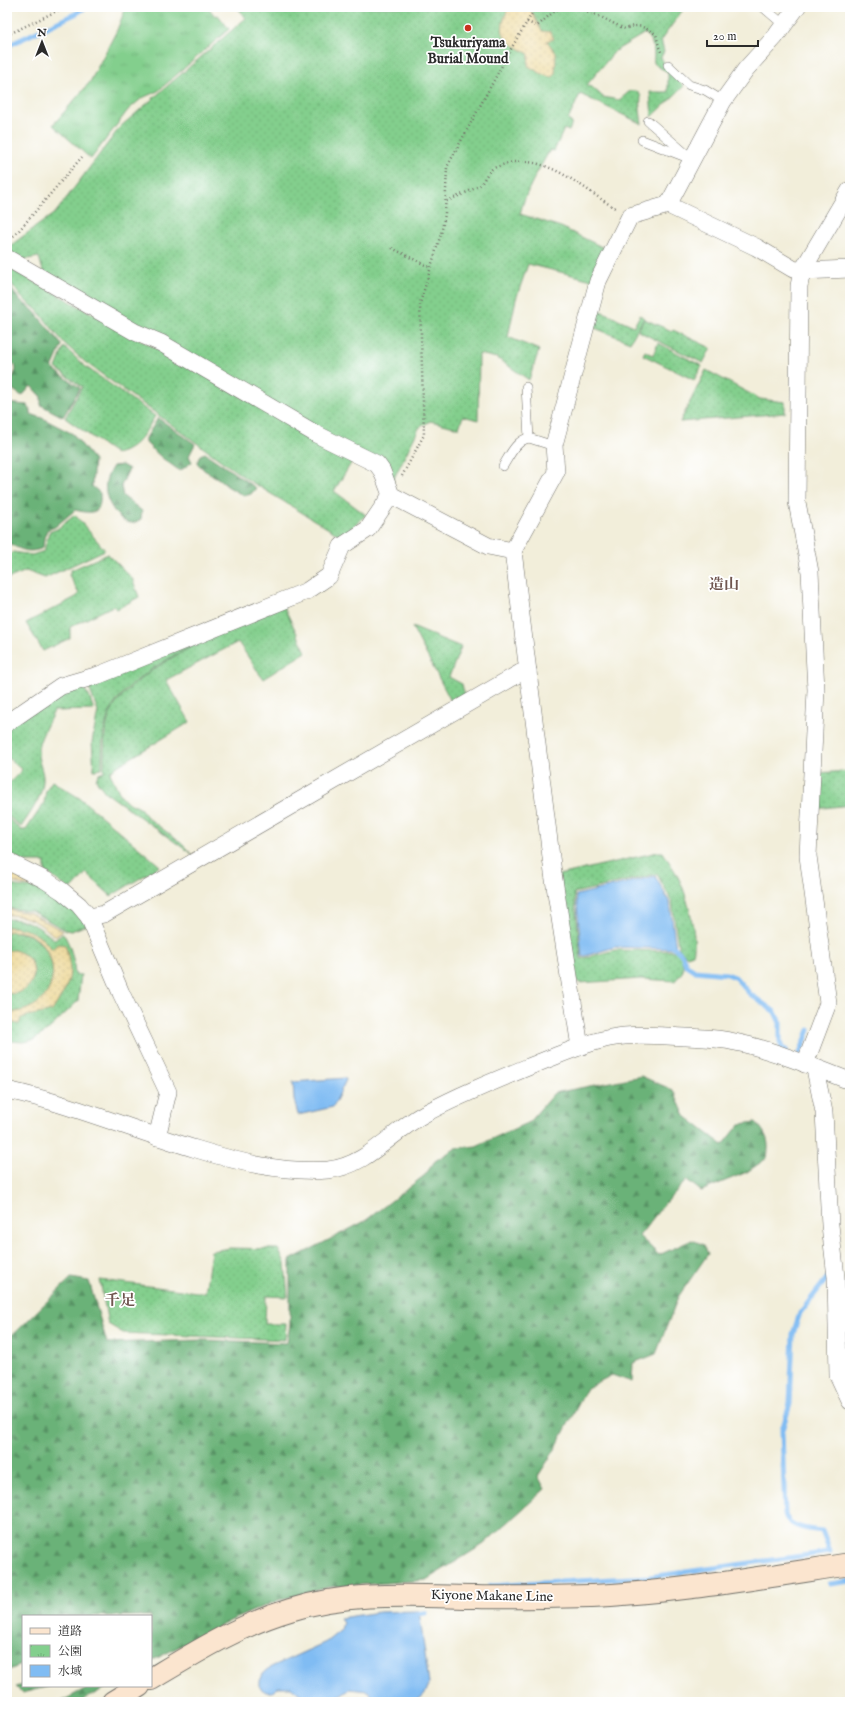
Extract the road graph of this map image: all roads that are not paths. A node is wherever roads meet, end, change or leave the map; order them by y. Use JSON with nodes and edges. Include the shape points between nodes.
{"nodes":[{"id":1,"x":763,"y":7,"type":"edge"},
{"id":2,"x":796,"y":7,"type":"edge"},
{"id":3,"x":784,"y":25,"type":"junction"},
{"id":4,"x":668,"y":65,"type":"road end"},
{"id":5,"x":724,"y":101,"type":"junction"},
{"id":6,"x":648,"y":121,"type":"dead end"},
{"id":7,"x":642,"y":140,"type":"dead end"},
{"id":8,"x":693,"y":160,"type":"junction"},
{"id":9,"x":850,"y":190,"type":"edge"},
{"id":10,"x":668,"y":205,"type":"junction"},
{"id":11,"x":7,"y":258,"type":"edge"},
{"id":12,"x":850,"y":269,"type":"edge"},
{"id":13,"x":798,"y":270,"type":"junction"},
{"id":14,"x":526,"y":388,"type":"dead end"},
{"id":15,"x":529,"y":438,"type":"junction"},
{"id":16,"x":554,"y":446,"type":"junction"},
{"id":17,"x":503,"y":466,"type":"dead end"},
{"id":18,"x":395,"y":488,"type":"junction"},
{"id":19,"x":513,"y":552,"type":"junction"},
{"id":20,"x":528,"y":671,"type":"junction"},
{"id":21,"x":7,"y":723,"type":"edge"},
{"id":22,"x":7,"y":859,"type":"edge"},
{"id":23,"x":89,"y":917,"type":"junction"},
{"id":24,"x":580,"y":1047,"type":"junction"},
{"id":25,"x":810,"y":1066,"type":"junction"},
{"id":26,"x":850,"y":1081,"type":"edge"},
{"id":27,"x":7,"y":1090,"type":"edge"},
{"id":28,"x":157,"y":1137,"type":"junction"},
{"id":29,"x":850,"y":1400,"type":"edge"},
{"id":30,"x":850,"y":1564,"type":"edge"},
{"id":31,"x":152,"y":1678,"type":"edge"},
{"id":32,"x":137,"y":1687,"type":"edge"},
{"id":33,"x":113,"y":1702,"type":"edge"}],
"edges":[{"from":1,"to":3,"type":"lane"},
{"from":2,"to":3,"type":"street"},
{"from":3,"to":5,"type":"street","via":[[746,69]]},
{"from":4,"to":5,"type":"lane","via":[[689,85],[705,90]]},
{"from":5,"to":8,"type":"street"},
{"from":6,"to":8,"type":"lane"},
{"from":7,"to":8,"type":"lane"},
{"from":8,"to":10,"type":"street"},
{"from":9,"to":13,"type":"street"},
{"from":10,"to":13,"type":"street"},
{"from":10,"to":16,"type":"street","via":[[630,216],[598,281]]},
{"from":11,"to":18,"type":"street","via":[[135,332],[161,343],[316,434],[377,464]]},
{"from":12,"to":13,"type":"street"},
{"from":13,"to":25,"type":"street","via":[[797,502],[810,572],[816,690],[808,856],[828,1003]]},
{"from":14,"to":15,"type":"lane"},
{"from":15,"to":16,"type":"lane"},
{"from":15,"to":17,"type":"lane","via":[[519,442]]},
{"from":16,"to":19,"type":"street","via":[[556,472]]},
{"from":18,"to":19,"type":"street","via":[[488,546]]},
{"from":18,"to":21,"type":"street","via":[[368,529],[342,546],[329,576],[307,591],[99,675],[61,686]]},
{"from":19,"to":20,"type":"street"},
{"from":20,"to":23,"type":"street","via":[[520,673],[104,914]]},
{"from":20,"to":24,"type":"street","via":[[553,873]]},
{"from":22,"to":23,"type":"street","via":[[62,891]]},
{"from":23,"to":28,"type":"street","via":[[121,993],[168,1092]]},
{"from":24,"to":25,"type":"street","via":[[630,1035],[721,1040],[749,1045]]},
{"from":24,"to":28,"type":"street","via":[[472,1090],[422,1115],[364,1158],[350,1165],[329,1170],[256,1165]]},
{"from":25,"to":26,"type":"street"},
{"from":25,"to":29,"type":"street","via":[[824,1112],[830,1225],[836,1277],[838,1375]]},
{"from":27,"to":28,"type":"street","via":[[68,1106]]},
{"from":30,"to":31,"type":"main road","name":"Kiyone Makane Line","via":[[640,1594],[559,1597],[402,1595],[346,1598],[297,1608],[258,1620],[227,1634]]},
{"from":32,"to":33,"type":"main road"}]}
